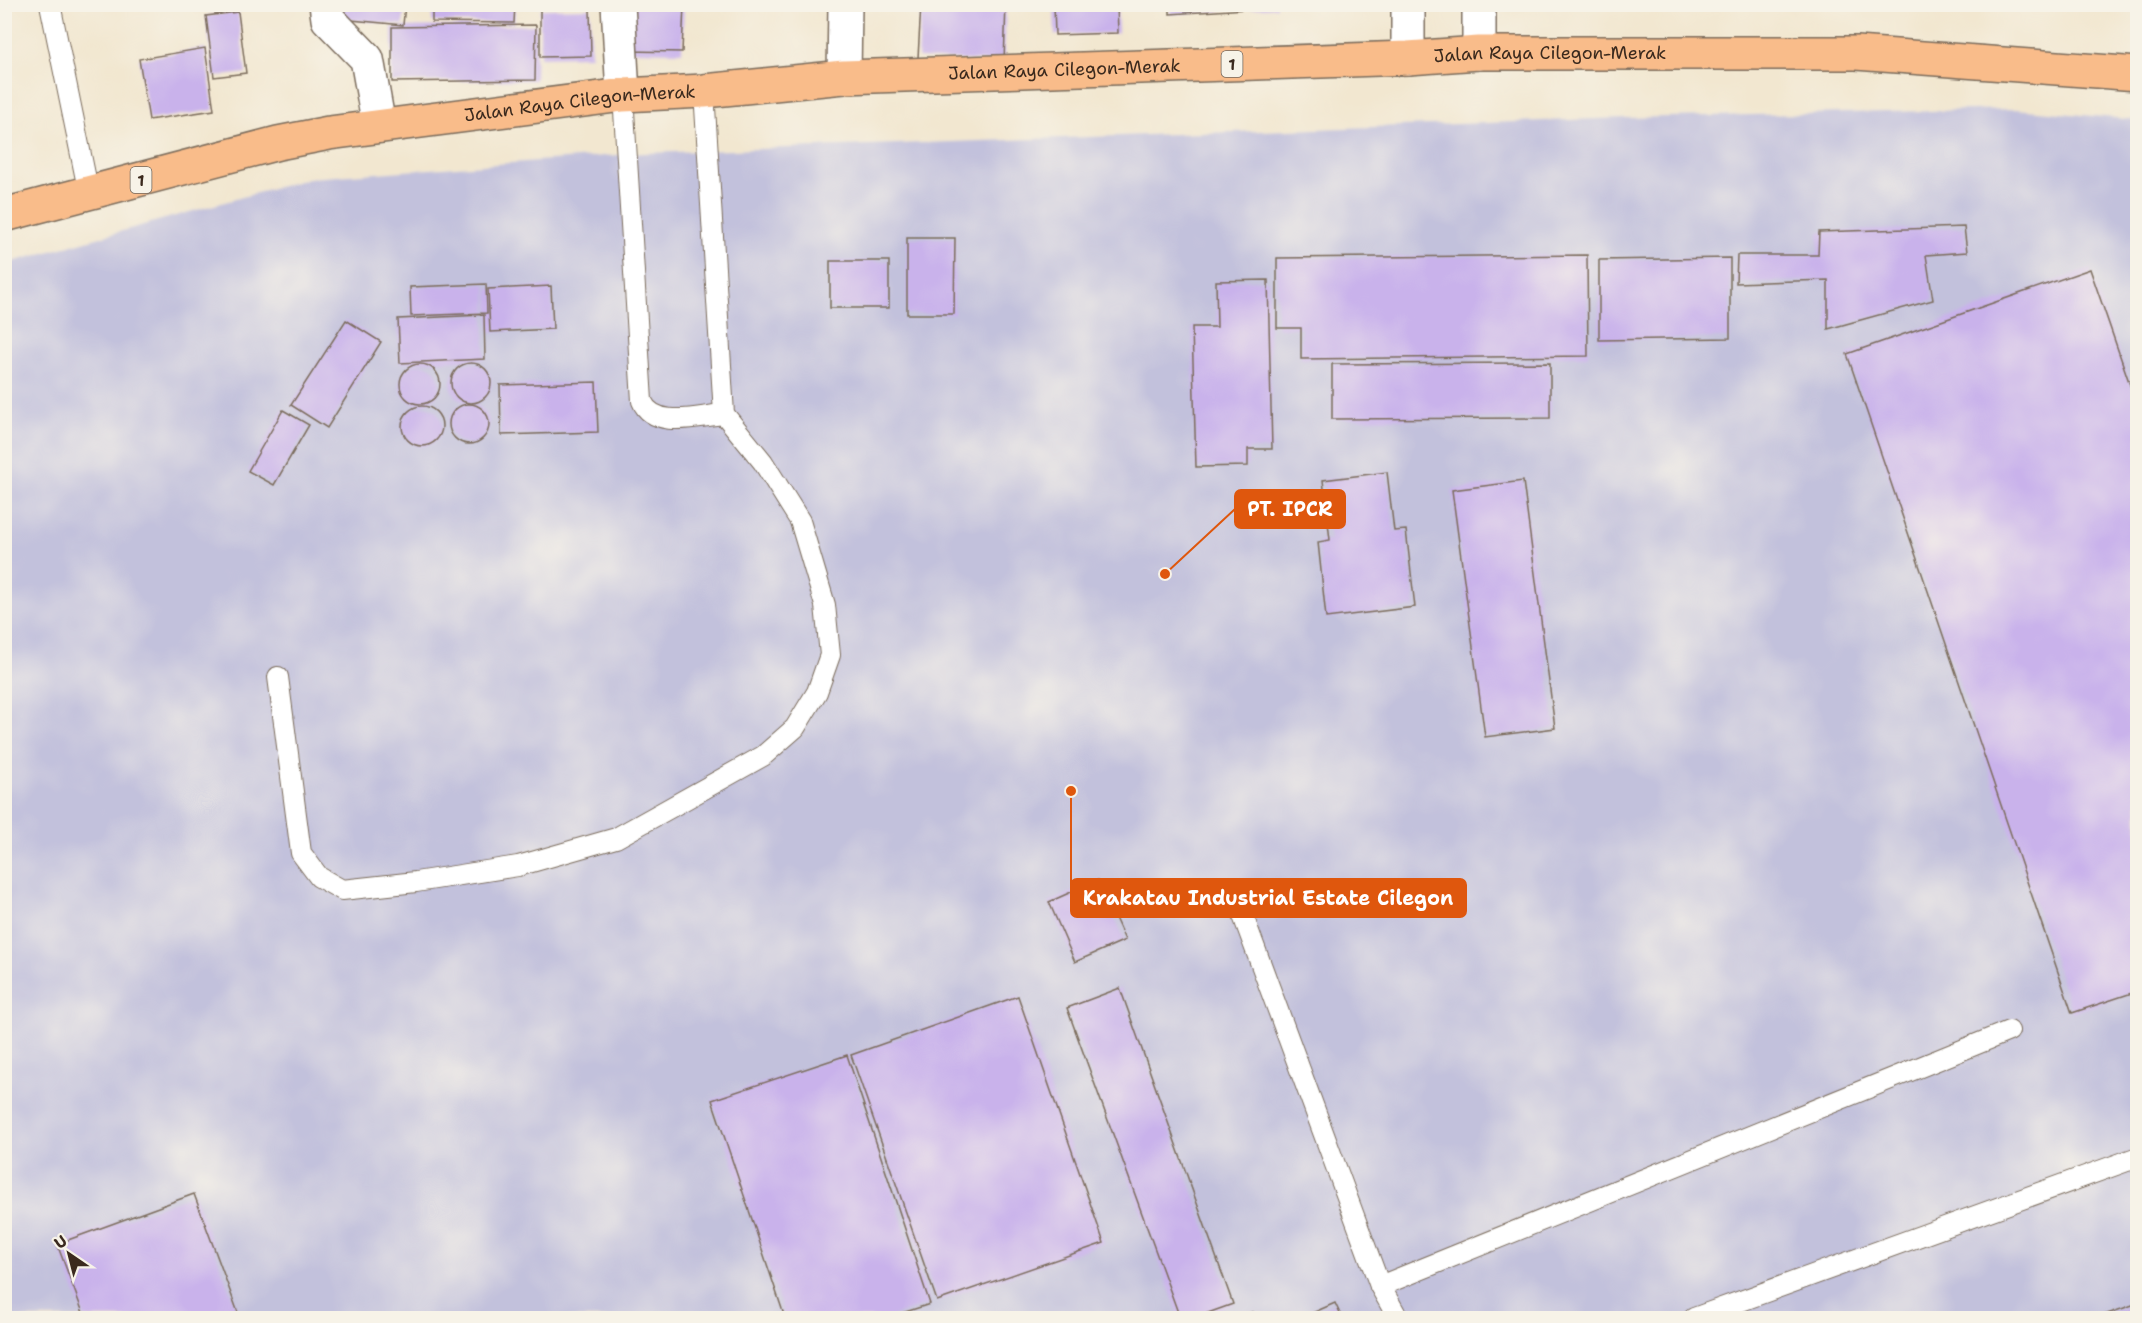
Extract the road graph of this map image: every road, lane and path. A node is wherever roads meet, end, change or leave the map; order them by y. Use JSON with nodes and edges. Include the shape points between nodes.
{"nodes":[{"id":1,"x":50,"y":4,"type":"edge"},
{"id":2,"x":326,"y":4,"type":"edge"},
{"id":3,"x":618,"y":4,"type":"edge"},
{"id":4,"x":845,"y":4,"type":"edge"},
{"id":5,"x":1408,"y":4,"type":"edge"},
{"id":6,"x":1479,"y":4,"type":"edge"},
{"id":7,"x":1479,"y":53,"type":"junction"},
{"id":8,"x":1408,"y":58,"type":"junction"},
{"id":9,"x":2138,"y":74,"type":"edge"},
{"id":10,"x":844,"y":77,"type":"junction"},
{"id":11,"x":704,"y":91,"type":"junction"},
{"id":12,"x":623,"y":95,"type":"junction"},
{"id":13,"x":379,"y":126,"type":"junction"},
{"id":14,"x":89,"y":194,"type":"junction"},
{"id":15,"x":4,"y":215,"type":"edge"},
{"id":16,"x":724,"y":414,"type":"junction"},
{"id":17,"x":278,"y":677,"type":"dead end"},
{"id":18,"x":1242,"y":913,"type":"dead end"},
{"id":19,"x":2008,"y":1031,"type":"dead end"},
{"id":20,"x":2138,"y":1157,"type":"edge"},
{"id":21,"x":1380,"y":1286,"type":"junction"},
{"id":22,"x":1398,"y":1318,"type":"edge"},
{"id":23,"x":1694,"y":1318,"type":"edge"}],
"edges":[{"from":1,"to":14,"type":"lane"},
{"from":2,"to":13,"type":"street","via":[[328,19],[367,59]]},
{"from":3,"to":12,"type":"street"},
{"from":4,"to":10,"type":"street"},
{"from":5,"to":8,"type":"street"},
{"from":6,"to":7,"type":"street"},
{"from":7,"to":8,"type":"highway","name":"Jalan Raya Cilegon-Merak","number":"1"},
{"from":7,"to":9,"type":"highway","name":"Jalan Raya Cilegon-Merak","number":"1","via":[[1856,53]]},
{"from":8,"to":10,"type":"highway","name":"Jalan Raya Cilegon-Merak","number":"1"},
{"from":10,"to":11,"type":"highway","name":"Jalan Raya Cilegon-Merak","number":"1"},
{"from":11,"to":12,"type":"highway","name":"Jalan Raya Cilegon-Merak","number":"1"},
{"from":11,"to":16,"type":"lane"},
{"from":12,"to":13,"type":"highway","name":"Jalan Raya Cilegon-Merak","number":"1"},
{"from":12,"to":16,"type":"lane","via":[[642,401],[646,409],[661,419]]},
{"from":13,"to":14,"type":"highway","name":"Jalan Raya Cilegon-Merak","number":"1","via":[[278,143]]},
{"from":14,"to":15,"type":"highway","name":"Jalan Raya Cilegon-Merak","number":"1"},
{"from":16,"to":17,"type":"lane","via":[[763,462],[800,521],[825,605],[830,656],[817,692],[795,728],[764,756],[616,838],[518,866],[342,890],[319,877],[301,853]]},
{"from":18,"to":21,"type":"lane"},
{"from":19,"to":21,"type":"lane"},
{"from":20,"to":23,"type":"lane"},
{"from":21,"to":22,"type":"lane"}]}
